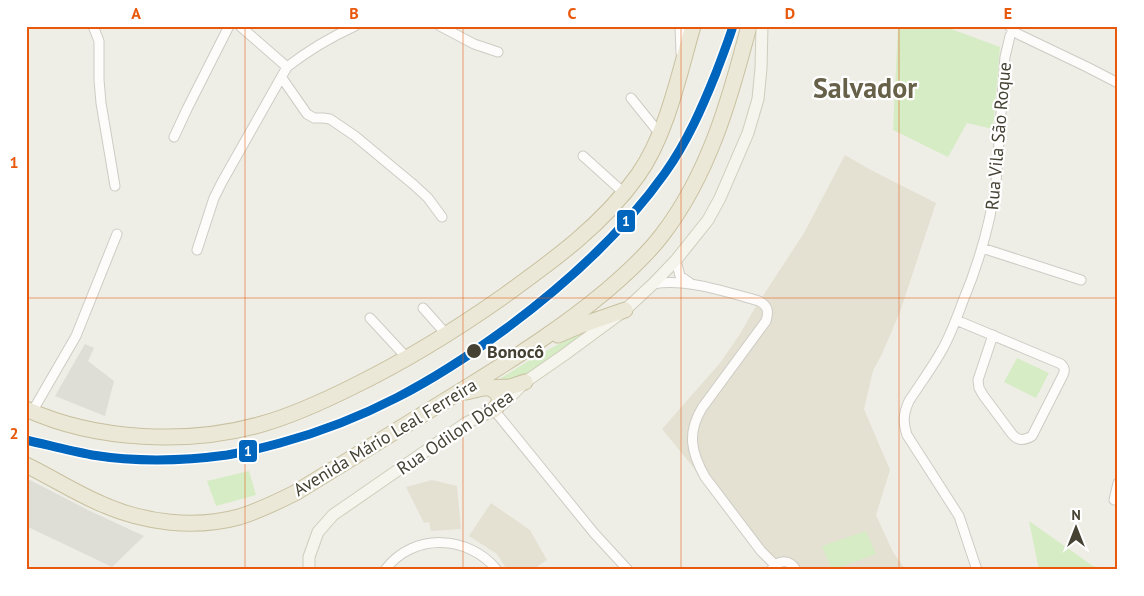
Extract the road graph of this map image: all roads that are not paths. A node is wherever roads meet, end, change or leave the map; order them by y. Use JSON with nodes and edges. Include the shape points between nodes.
{"nodes":[{"id":1,"x":93,"y":26,"type":"edge"},
{"id":2,"x":229,"y":26,"type":"edge"},
{"id":3,"x":240,"y":26,"type":"edge"},
{"id":4,"x":355,"y":26,"type":"edge"},
{"id":5,"x":440,"y":26,"type":"edge"},
{"id":6,"x":680,"y":26,"type":"edge"},
{"id":7,"x":693,"y":26,"type":"edge"},
{"id":8,"x":749,"y":26,"type":"edge"},
{"id":9,"x":762,"y":26,"type":"edge"},
{"id":10,"x":1013,"y":27,"type":"edge"},
{"id":11,"x":498,"y":52,"type":"dead end"},
{"id":12,"x":287,"y":67,"type":"junction"},
{"id":13,"x":681,"y":67,"type":"junction"},
{"id":14,"x":282,"y":78,"type":"junction"},
{"id":15,"x":1118,"y":83,"type":"edge"},
{"id":16,"x":631,"y":98,"type":"dead end"},
{"id":17,"x":660,"y":134,"type":"junction"},
{"id":18,"x":174,"y":137,"type":"dead end"},
{"id":19,"x":583,"y":156,"type":"dead end"},
{"id":20,"x":115,"y":186,"type":"dead end"},
{"id":21,"x":624,"y":193,"type":"junction"},
{"id":22,"x":442,"y":217,"type":"dead end"},
{"id":23,"x":118,"y":234,"type":"dead end"},
{"id":24,"x":982,"y":248,"type":"junction"},
{"id":25,"x":197,"y":250,"type":"dead end"},
{"id":26,"x":676,"y":260,"type":"junction"},
{"id":27,"x":1081,"y":280,"type":"dead end"},
{"id":28,"x":653,"y":284,"type":"junction"},
{"id":29,"x":692,"y":284,"type":"junction"},
{"id":30,"x":423,"y":308,"type":"dead end"},
{"id":31,"x":625,"y":310,"type":"junction"},
{"id":32,"x":370,"y":318,"type":"dead end"},
{"id":33,"x":956,"y":320,"type":"junction"},
{"id":34,"x":447,"y":335,"type":"junction"},
{"id":35,"x":993,"y":335,"type":"junction"},
{"id":36,"x":534,"y":346,"type":"junction"},
{"id":37,"x":407,"y":358,"type":"junction"},
{"id":38,"x":525,"y":382,"type":"junction"},
{"id":39,"x":490,"y":388,"type":"junction"},
{"id":40,"x":455,"y":395,"type":"junction"},
{"id":41,"x":29,"y":410,"type":"edge"},
{"id":42,"x":494,"y":410,"type":"junction"},
{"id":43,"x":26,"y":465,"type":"edge"},
{"id":44,"x":1118,"y":483,"type":"edge"},
{"id":45,"x":1114,"y":500,"type":"dead end"},
{"id":46,"x":616,"y":558,"type":"junction"},
{"id":47,"x":773,"y":567,"type":"edge"},
{"id":48,"x":309,"y":570,"type":"edge"},
{"id":49,"x":386,"y":570,"type":"edge"},
{"id":50,"x":497,"y":570,"type":"edge"},
{"id":51,"x":615,"y":570,"type":"edge"},
{"id":52,"x":628,"y":570,"type":"edge"},
{"id":53,"x":796,"y":570,"type":"edge"},
{"id":54,"x":977,"y":570,"type":"edge"}],
"edges":[{"from":1,"to":20,"type":"street","via":[[99,41],[101,103]]},
{"from":2,"to":18,"type":"street"},
{"from":3,"to":12,"type":"street"},
{"from":4,"to":12,"type":"street","via":[[319,44]]},
{"from":5,"to":11,"type":"street","via":[[474,44]]},
{"from":6,"to":13,"type":"street"},
{"from":7,"to":13,"type":"highway"},
{"from":8,"to":36,"type":"highway","name":"Avenida Mário Leal Ferreira","via":[[718,130],[705,161],[662,235],[624,275]]},
{"from":9,"to":26,"type":"street","name":"Rua Odilon Dórea","via":[[758,99],[743,146],[708,220]]},
{"from":10,"to":15,"type":"street","via":[[1018,34]]},
{"from":10,"to":24,"type":"street","name":"Rua Vila São Roque","via":[[1003,71],[996,184]]},
{"from":12,"to":14,"type":"street"},
{"from":13,"to":17,"type":"highway"},
{"from":14,"to":22,"type":"street","via":[[307,114],[330,119],[355,136],[428,198]]},
{"from":14,"to":25,"type":"street","via":[[214,198]]},
{"from":16,"to":17,"type":"street"},
{"from":17,"to":21,"type":"highway","via":[[639,174]]},
{"from":19,"to":21,"type":"street"},
{"from":21,"to":34,"type":"highway","via":[[563,252]]},
{"from":23,"to":41,"type":"street","via":[[76,336]]},
{"from":24,"to":27,"type":"street"},
{"from":24,"to":33,"type":"street","name":"Rua Vila São Roque"},
{"from":26,"to":28,"type":"street","name":"Rua Odilon Dórea"},
{"from":26,"to":29,"type":"street","via":[[680,276]]},
{"from":28,"to":29,"type":"street"},
{"from":28,"to":31,"type":"street","name":"Rua Odilon Dórea"},
{"from":29,"to":47,"type":"street","via":[[759,301],[768,310],[766,322],[696,418],[692,441],[705,477]]},
{"from":30,"to":34,"type":"street"},
{"from":31,"to":36,"type":"highway"},
{"from":31,"to":38,"type":"street","name":"Rua Odilon Dórea"},
{"from":32,"to":37,"type":"street"},
{"from":33,"to":35,"type":"street"},
{"from":33,"to":54,"type":"street","name":"Rua Vila São Roque","via":[[909,401],[904,426],[959,516]]},
{"from":34,"to":37,"type":"highway"},
{"from":35,"to":35,"type":"street","via":[[978,380],[979,388],[1016,438],[1027,439],[1032,436],[1064,370],[1061,364]]},
{"from":36,"to":40,"type":"highway","name":"Avenida Mário Leal Ferreira"},
{"from":37,"to":41,"type":"highway","via":[[307,408],[263,424],[221,433],[177,437],[101,432]]},
{"from":38,"to":39,"type":"highway"},
{"from":38,"to":42,"type":"street","name":"Rua Odilon Dórea"},
{"from":39,"to":40,"type":"highway"},
{"from":39,"to":42,"type":"highway","via":[[499,398]]},
{"from":40,"to":43,"type":"highway","name":"Avenida Mário Leal Ferreira","via":[[295,493],[237,517],[214,521],[190,523],[140,518],[105,506]]},
{"from":42,"to":46,"type":"street"},
{"from":42,"to":48,"type":"street","name":"Rua Odilon Dórea","via":[[466,422],[333,515],[318,532],[309,557]]},
{"from":44,"to":45,"type":"street"},
{"from":46,"to":51,"type":"street"},
{"from":46,"to":52,"type":"street"},
{"from":47,"to":53,"type":"street","via":[[778,562],[787,562]]},
{"from":49,"to":50,"type":"street","via":[[393,560],[409,549],[436,542],[450,543],[479,553]]}]}
